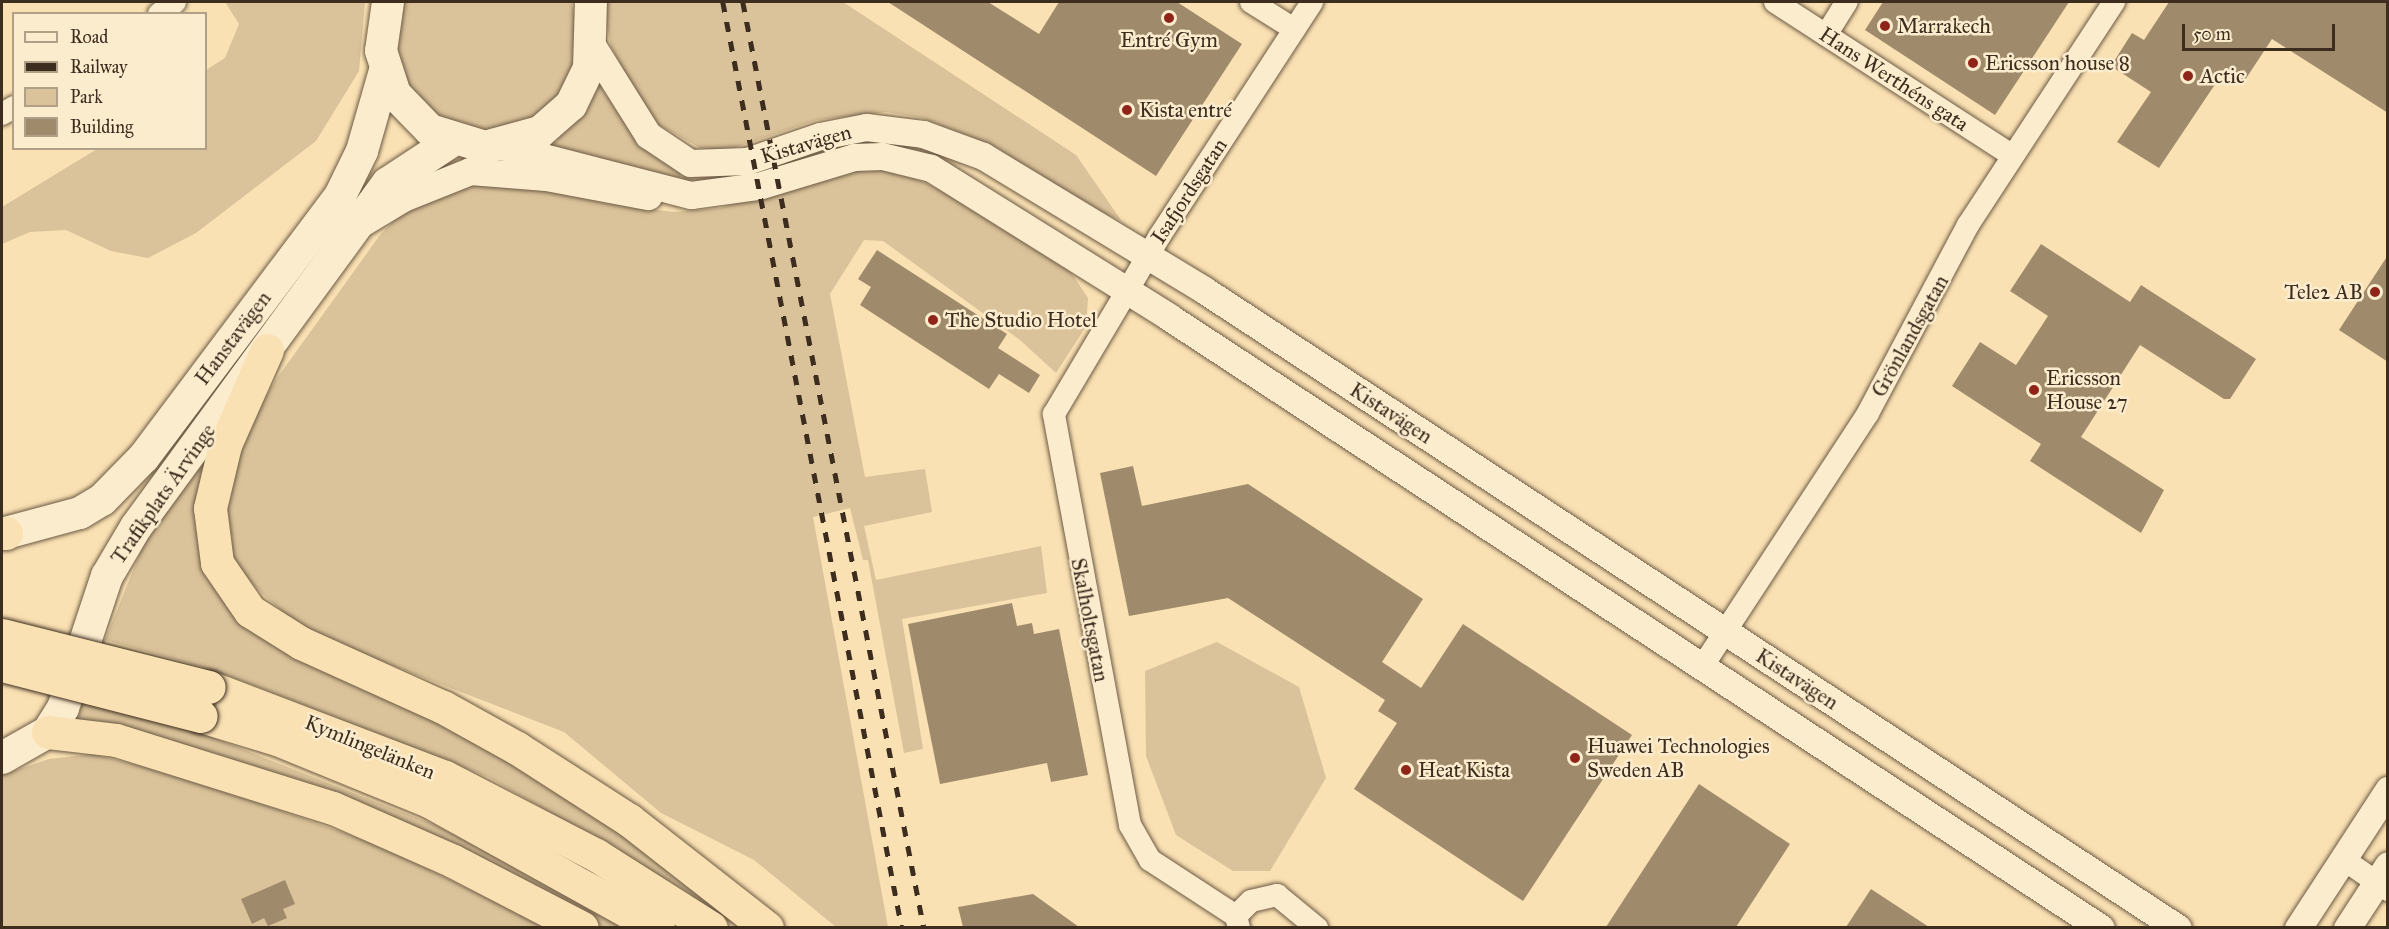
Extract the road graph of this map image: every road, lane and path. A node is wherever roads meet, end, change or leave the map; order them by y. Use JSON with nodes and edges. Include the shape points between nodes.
{"nodes":[{"id":1,"x":175,"y":2,"type":"edge"},
{"id":2,"x":1251,"y":2,"type":"edge"},
{"id":3,"x":1312,"y":2,"type":"edge"},
{"id":4,"x":1775,"y":2,"type":"edge"},
{"id":5,"x":1847,"y":2,"type":"edge"},
{"id":6,"x":2114,"y":2,"type":"edge"},
{"id":7,"x":382,"y":11,"type":"edge"},
{"id":8,"x":162,"y":12,"type":"edge"},
{"id":9,"x":590,"y":17,"type":"edge"},
{"id":10,"x":1294,"y":29,"type":"junction"},
{"id":11,"x":1826,"y":34,"type":"junction"},
{"id":12,"x":385,"y":71,"type":"junction"},
{"id":13,"x":452,"y":141,"type":"junction"},
{"id":14,"x":501,"y":146,"type":"junction"},
{"id":15,"x":2013,"y":156,"type":"junction"},
{"id":16,"x":691,"y":195,"type":"junction"},
{"id":17,"x":358,"y":225,"type":"junction"},
{"id":18,"x":1148,"y":256,"type":"junction"},
{"id":19,"x":1126,"y":291,"type":"junction"},
{"id":20,"x":267,"y":350,"type":"junction"},
{"id":21,"x":1340,"y":380,"type":"junction"},
{"id":22,"x":1317,"y":414,"type":"junction"},
{"id":23,"x":1522,"y":500,"type":"junction"},
{"id":24,"x":3,"y":533,"type":"edge"},
{"id":25,"x":1500,"y":534,"type":"junction"},
{"id":26,"x":1725,"y":632,"type":"junction"},
{"id":27,"x":2,"y":635,"type":"edge"},
{"id":28,"x":2,"y":664,"type":"edge"},
{"id":29,"x":1702,"y":667,"type":"junction"},
{"id":30,"x":205,"y":701,"type":"junction"},
{"id":31,"x":48,"y":732,"type":"junction"},
{"id":32,"x":2,"y":758,"type":"edge"},
{"id":33,"x":2388,"y":790,"type":"edge"},
{"id":34,"x":2343,"y":859,"type":"junction"},
{"id":35,"x":2384,"y":879,"type":"edge"},
{"id":36,"x":1238,"y":922,"type":"edge"},
{"id":37,"x":582,"y":927,"type":"edge"},
{"id":38,"x":658,"y":927,"type":"edge"},
{"id":39,"x":711,"y":927,"type":"edge"},
{"id":40,"x":767,"y":927,"type":"edge"},
{"id":41,"x":1317,"y":927,"type":"edge"},
{"id":42,"x":2101,"y":927,"type":"edge"},
{"id":43,"x":2178,"y":927,"type":"edge"},
{"id":44,"x":2298,"y":927,"type":"edge"},
{"id":45,"x":2346,"y":927,"type":"edge"}],
"edges":[{"from":1,"to":8,"type":"street"},
{"from":2,"to":10,"type":"street"},
{"from":3,"to":10,"type":"street","name":"Isafjordsgatan"},
{"from":4,"to":11,"type":"street","name":"Hans Werthéns gata"},
{"from":5,"to":11,"type":"street"},
{"from":6,"to":15,"type":"street","name":"Grönlandsgatan"},
{"from":7,"to":12,"type":"main road","name":"Hanstavägen"},
{"from":9,"to":14,"type":"main road","name":"Hanstavägen","via":[[582,87],[557,120],[540,132]]},
{"from":9,"to":18,"type":"street","name":"Kistavägen","via":[[648,135],[690,163],[747,161],[819,136],[866,128],[923,134],[983,156]]},
{"from":10,"to":18,"type":"street","name":"Isafjordsgatan"},
{"from":11,"to":15,"type":"street","name":"Hans Werthéns gata"},
{"from":12,"to":13,"type":"main road","name":"Hanstavägen","via":[[410,114]]},
{"from":12,"to":24,"type":"main road","name":"Hanstavägen","via":[[362,152],[340,196],[144,458],[102,500],[80,513]]},
{"from":13,"to":14,"type":"main road","name":"Hanstavägen"},
{"from":13,"to":17,"type":"main road","name":"Hanstavägen","via":[[388,183]]},
{"from":14,"to":16,"type":"street","name":"Kistavägen"},
{"from":15,"to":26,"type":"street","name":"Grönlandsgatan","via":[[1968,225],[1868,413]]},
{"from":16,"to":17,"type":"street","via":[[636,197],[546,177],[470,171],[403,198]]},
{"from":16,"to":19,"type":"street","name":"Kistavägen","via":[[758,186],[827,161],[882,156],[905,160],[955,181]]},
{"from":17,"to":20,"type":"main road","name":"Hanstavägen"},
{"from":18,"to":19,"type":"street","name":"Isafjordsgatan"},
{"from":18,"to":21,"type":"street","name":"Kistavägen"},
{"from":19,"to":22,"type":"street","name":"Kistavägen"},
{"from":19,"to":36,"type":"street","name":"Skalholtsgatan","via":[[1054,414],[1059,458],[1130,825],[1150,860]]},
{"from":20,"to":31,"type":"main road","name":"Trafikplats Ärvinge","via":[[136,526],[107,576],[63,708]]},
{"from":20,"to":40,"type":"highway","via":[[225,445],[210,508],[217,563],[250,611],[301,643],[443,707],[517,748],[629,820]]},
{"from":21,"to":22,"type":"street"},
{"from":21,"to":23,"type":"street","name":"Kistavägen"},
{"from":22,"to":25,"type":"street","name":"Kistavägen"},
{"from":23,"to":25,"type":"street"},
{"from":23,"to":26,"type":"street","name":"Kistavägen"},
{"from":25,"to":29,"type":"street","name":"Kistavägen"},
{"from":26,"to":29,"type":"street","name":"Grönlandsgatan"},
{"from":26,"to":43,"type":"street","name":"Kistavägen"},
{"from":27,"to":30,"type":"highway","name":"Kymlingelänken","bridge":true},
{"from":28,"to":30,"type":"highway","name":"Kymlingelänken","bridge":true},
{"from":29,"to":42,"type":"street","name":"Kistavägen"},
{"from":30,"to":38,"type":"highway","name":"Kymlingelänken","via":[[277,739],[429,801]]},
{"from":30,"to":39,"type":"highway","name":"Kymlingelänken","via":[[373,745],[455,782],[596,855]]},
{"from":31,"to":32,"type":"main road","name":"Trafikplats Ärvinge"},
{"from":31,"to":37,"type":"highway","via":[[116,740],[333,808],[453,861]]},
{"from":33,"to":34,"type":"street"},
{"from":34,"to":35,"type":"street"},
{"from":34,"to":44,"type":"street"},
{"from":35,"to":45,"type":"street"},
{"from":36,"to":41,"type":"street","name":"Skalholtsgatan","via":[[1251,901],[1276,895]]}]}
